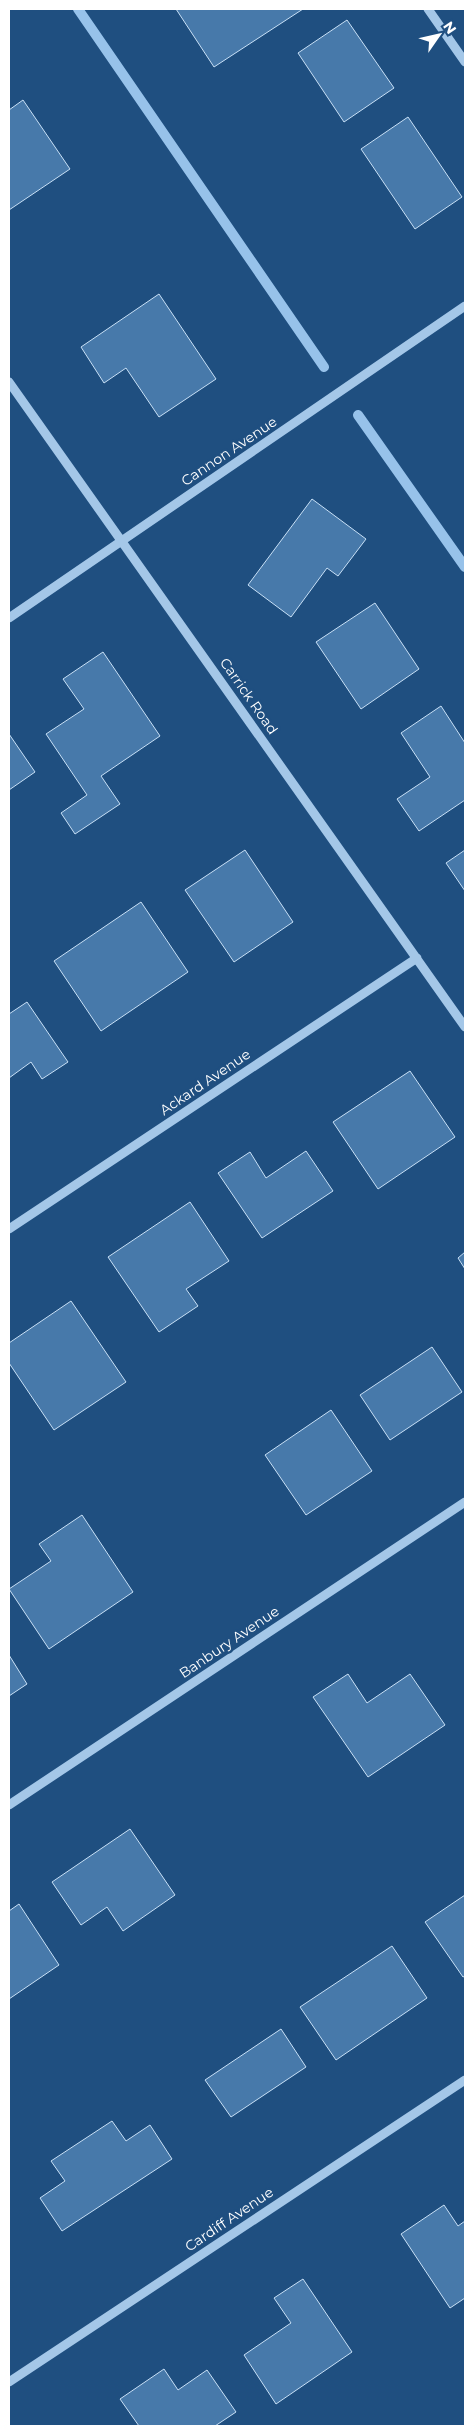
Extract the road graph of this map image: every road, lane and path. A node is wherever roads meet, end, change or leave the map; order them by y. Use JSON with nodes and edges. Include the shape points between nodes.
{"nodes":[{"id":1,"x":428,"y":9,"type":"edge"},
{"id":2,"x":465,"y":62,"type":"edge"},
{"id":3,"x":465,"y":306,"type":"edge"},
{"id":4,"x":9,"y":382,"type":"edge"},
{"id":5,"x":123,"y":541,"type":"junction"},
{"id":6,"x":9,"y":618,"type":"edge"},
{"id":7,"x":417,"y":958,"type":"junction"},
{"id":8,"x":465,"y":1027,"type":"edge"},
{"id":9,"x":9,"y":1229,"type":"edge"},
{"id":10,"x":465,"y":1502,"type":"edge"},
{"id":11,"x":9,"y":1804,"type":"edge"},
{"id":12,"x":465,"y":2080,"type":"edge"},
{"id":13,"x":9,"y":2382,"type":"edge"}],
"edges":[{"from":1,"to":2,"type":"street"},
{"from":3,"to":5,"type":"street","name":"Cannon Avenue"},
{"from":4,"to":5,"type":"street","name":"Carrick Road"},
{"from":5,"to":6,"type":"street","name":"Cannon Avenue"},
{"from":5,"to":7,"type":"street","name":"Carrick Road"},
{"from":7,"to":8,"type":"street","name":"Carrick Road"},
{"from":7,"to":9,"type":"street","name":"Ackard Avenue"},
{"from":10,"to":11,"type":"street","name":"Banbury Avenue"},
{"from":12,"to":13,"type":"street","name":"Cardiff Avenue"}]}
